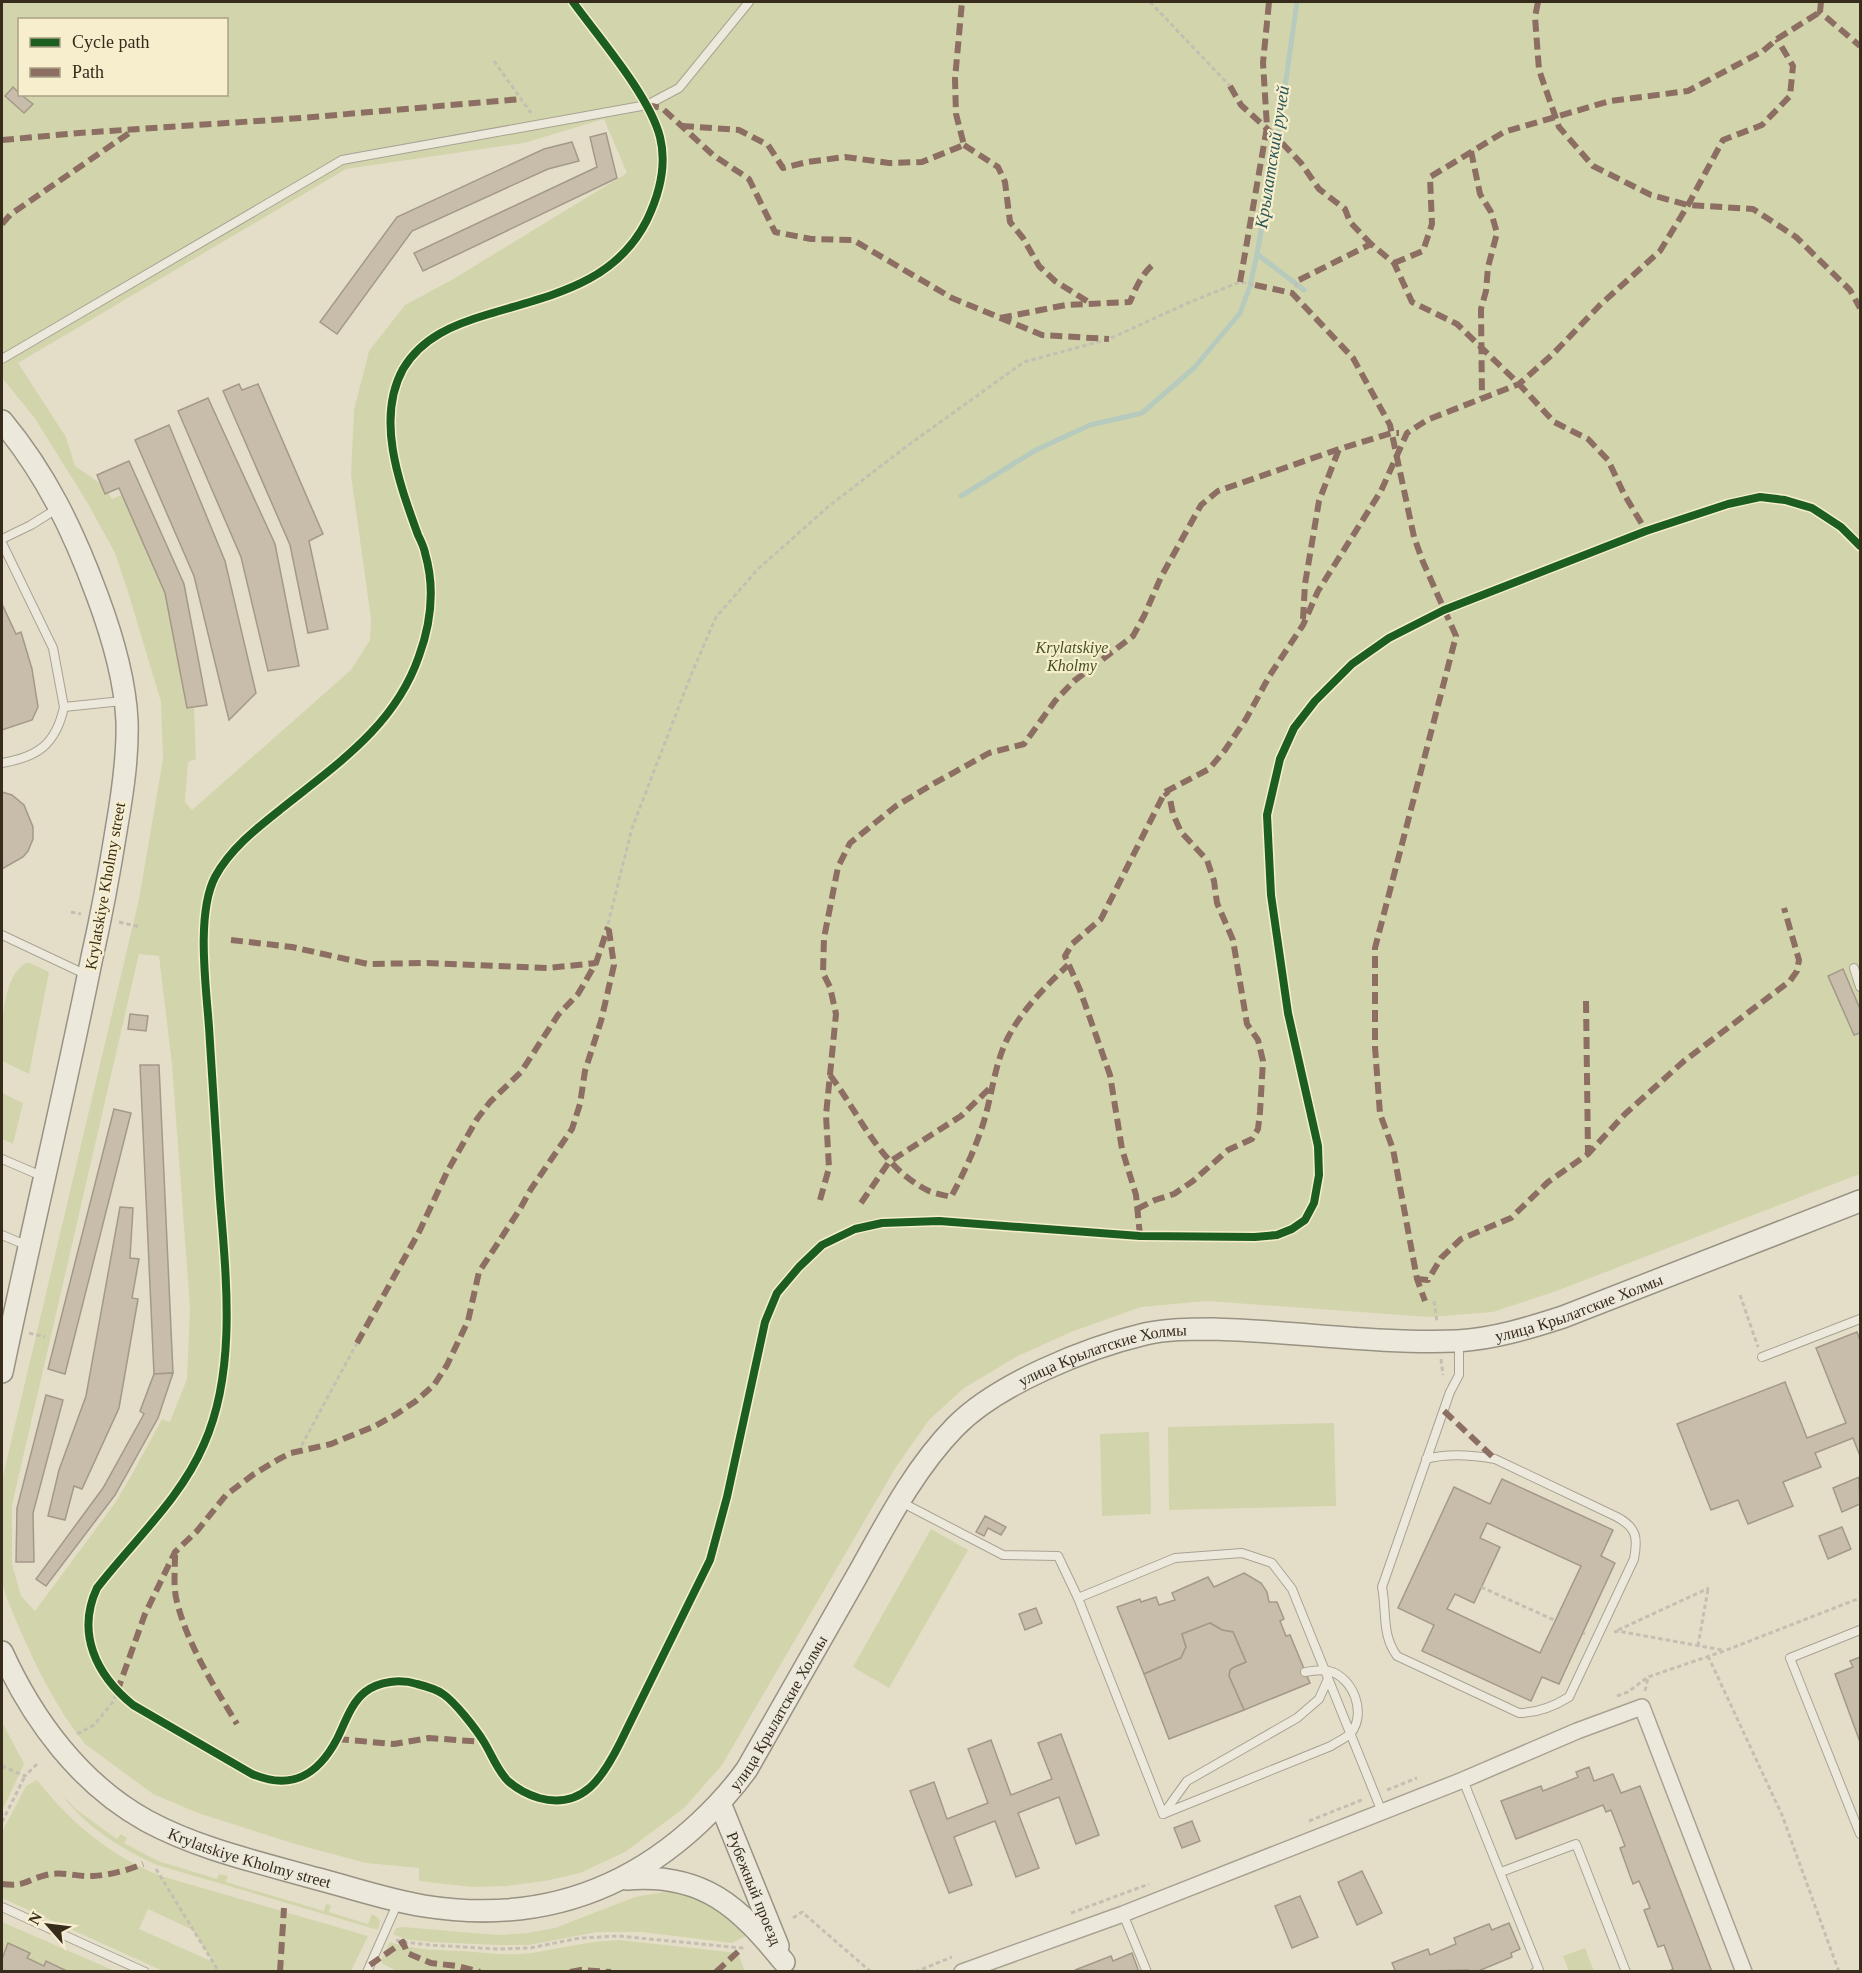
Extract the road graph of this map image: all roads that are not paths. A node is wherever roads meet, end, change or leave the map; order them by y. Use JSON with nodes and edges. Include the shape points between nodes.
{"nodes":[{"id":1,"x":740,"y":2,"type":"edge"},
{"id":2,"x":749,"y":2,"type":"edge"},
{"id":3,"x":741,"y":10,"type":"junction"},
{"id":4,"x":2,"y":359,"type":"edge"},
{"id":5,"x":2,"y":421,"type":"edge"},
{"id":6,"x":60,"y":507,"type":"junction"},
{"id":7,"x":2,"y":541,"type":"edge"},
{"id":8,"x":125,"y":701,"type":"junction"},
{"id":9,"x":64,"y":707,"type":"junction"},
{"id":10,"x":2,"y":763,"type":"edge"},
{"id":11,"x":2,"y":935,"type":"edge"},
{"id":12,"x":1854,"y":968,"type":"dead end"},
{"id":13,"x":89,"y":976,"type":"junction"},
{"id":14,"x":1860,"y":987,"type":"edge"},
{"id":15,"x":2,"y":1159,"type":"edge"},
{"id":16,"x":45,"y":1177,"type":"junction"},
{"id":17,"x":1860,"y":1201,"type":"edge"},
{"id":18,"x":2,"y":1235,"type":"edge"},
{"id":19,"x":30,"y":1247,"type":"junction"},
{"id":20,"x":1860,"y":1318,"type":"edge"},
{"id":21,"x":1459,"y":1341,"type":"junction"},
{"id":22,"x":1762,"y":1357,"type":"road end"},
{"id":23,"x":2,"y":1372,"type":"edge"},
{"id":24,"x":1426,"y":1460,"type":"junction"},
{"id":25,"x":900,"y":1502,"type":"junction"},
{"id":26,"x":1078,"y":1598,"type":"junction"},
{"id":27,"x":1860,"y":1630,"type":"edge"},
{"id":28,"x":2,"y":1652,"type":"edge"},
{"id":29,"x":1305,"y":1672,"type":"dead end"},
{"id":30,"x":1328,"y":1679,"type":"junction"},
{"id":31,"x":1463,"y":1780,"type":"junction"},
{"id":32,"x":720,"y":1803,"type":"junction"},
{"id":33,"x":1382,"y":1812,"type":"junction"},
{"id":34,"x":1163,"y":1814,"type":"junction"},
{"id":35,"x":1860,"y":1834,"type":"edge"},
{"id":36,"x":1501,"y":1872,"type":"junction"},
{"id":37,"x":621,"y":1879,"type":"junction"},
{"id":38,"x":399,"y":1901,"type":"junction"},
{"id":39,"x":2,"y":1907,"type":"edge"},
{"id":40,"x":1123,"y":1914,"type":"junction"},
{"id":41,"x":786,"y":1967,"type":"edge"},
{"id":42,"x":146,"y":1971,"type":"edge"},
{"id":43,"x":367,"y":1971,"type":"edge"},
{"id":44,"x":962,"y":1971,"type":"edge"},
{"id":45,"x":1147,"y":1971,"type":"edge"},
{"id":46,"x":1535,"y":1971,"type":"edge"},
{"id":47,"x":1626,"y":1971,"type":"edge"},
{"id":48,"x":1744,"y":1971,"type":"edge"}],
"edges":[{"from":1,"to":3,"type":"lane"},
{"from":2,"to":3,"type":"lane"},
{"from":3,"to":4,"type":"lane","via":[[679,88],[647,105],[342,160]]},
{"from":5,"to":6,"type":"street","name":"Krylatskiye Kholmy street"},
{"from":6,"to":7,"type":"lane"},
{"from":6,"to":8,"type":"street","name":"Krylatskiye Kholmy street","via":[[102,608]]},
{"from":7,"to":9,"type":"lane","via":[[53,648]]},
{"from":8,"to":9,"type":"lane"},
{"from":8,"to":13,"type":"street","name":"Krylatskiye Kholmy street","via":[[124,783]]},
{"from":9,"to":10,"type":"lane","via":[[51,739],[38,752]]},
{"from":11,"to":13,"type":"lane"},
{"from":12,"to":14,"type":"lane"},
{"from":13,"to":16,"type":"street","name":"Krylatskiye Kholmy street"},
{"from":15,"to":16,"type":"lane"},
{"from":16,"to":19,"type":"street","name":"Krylatskiye Kholmy street"},
{"from":17,"to":21,"type":"street","name":"улица Крылатские Холмы","via":[[1563,1317],[1521,1330]]},
{"from":18,"to":19,"type":"lane"},
{"from":19,"to":23,"type":"street","name":"Krylatskiye Kholmy street"},
{"from":20,"to":22,"type":"lane"},
{"from":21,"to":24,"type":"lane","via":[[1459,1375]]},
{"from":21,"to":25,"type":"street","name":"улица Крылатские Холмы","via":[[1407,1342],[1213,1329],[1146,1334],[1081,1355],[991,1397],[956,1426],[926,1461]]},
{"from":24,"to":24,"type":"lane","via":[[1382,1587],[1390,1646],[1397,1656],[1519,1713],[1534,1713],[1558,1704],[1569,1697],[1634,1559],[1634,1530],[1628,1523],[1495,1459],[1473,1455]]},
{"from":25,"to":26,"type":"lane","via":[[1003,1556],[1058,1556]]},
{"from":25,"to":32,"type":"street","name":"улица Крылатские Холмы","via":[[747,1769]]},
{"from":26,"to":30,"type":"lane","via":[[1175,1558],[1242,1553],[1272,1563],[1292,1589]]},
{"from":26,"to":34,"type":"lane"},
{"from":27,"to":35,"type":"lane","via":[[1790,1658]]},
{"from":28,"to":38,"type":"street","name":"Krylatskiye Kholmy street","via":[[38,1718],[59,1747],[79,1770],[134,1813],[170,1832],[221,1851]]},
{"from":29,"to":34,"type":"lane","via":[[1329,1671],[1347,1683],[1358,1707],[1350,1733],[1331,1746]]},
{"from":30,"to":33,"type":"lane"},
{"from":30,"to":34,"type":"lane","via":[[1319,1699],[1297,1718],[1187,1780]]},
{"from":31,"to":33,"type":"street"},
{"from":31,"to":36,"type":"lane"},
{"from":31,"to":48,"type":"street","via":[[1642,1707]]},
{"from":32,"to":37,"type":"street","name":"улица Крылатские Холмы","via":[[667,1851]]},
{"from":32,"to":41,"type":"street","name":"Рубежный проезд"},
{"from":33,"to":40,"type":"street"},
{"from":36,"to":46,"type":"lane","via":[[1539,1970]]},
{"from":36,"to":47,"type":"lane","via":[[1576,1844]]},
{"from":37,"to":38,"type":"street","name":"улица Крылатские Холмы","via":[[577,1898],[514,1911],[447,1909]]},
{"from":37,"to":41,"type":"street","via":[[667,1880],[725,1900],[747,1919]]},
{"from":38,"to":43,"type":"lane"},
{"from":39,"to":42,"type":"lane"},
{"from":40,"to":44,"type":"street"},
{"from":40,"to":45,"type":"lane"}]}
